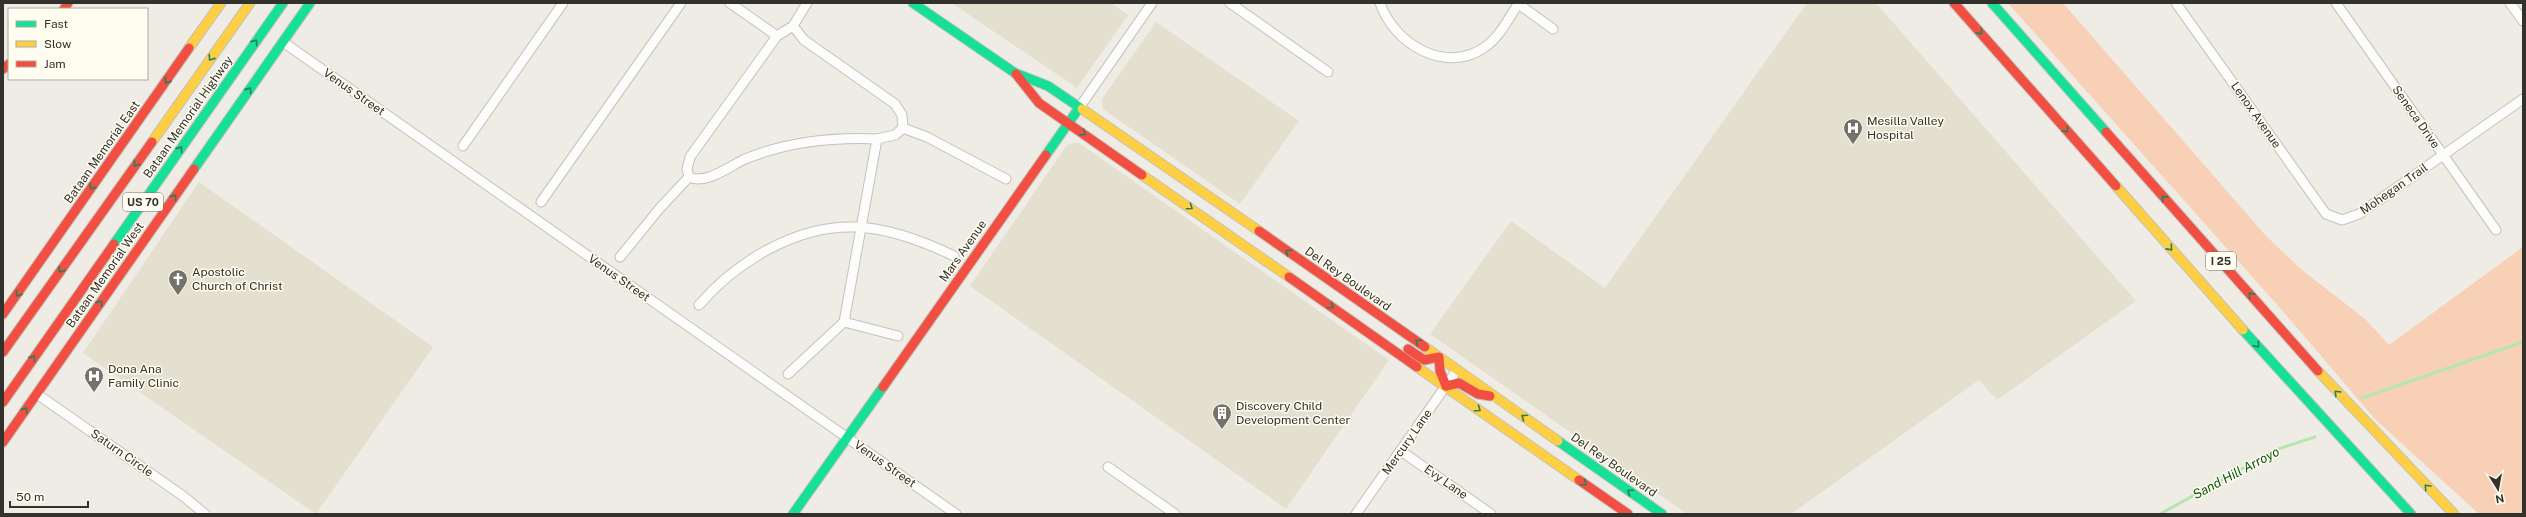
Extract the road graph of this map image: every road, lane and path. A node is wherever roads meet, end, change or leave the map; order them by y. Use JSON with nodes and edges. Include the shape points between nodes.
{"nodes":[{"id":1,"x":221,"y":3,"type":"edge"},
{"id":2,"x":250,"y":3,"type":"edge"},
{"id":3,"x":282,"y":3,"type":"edge"},
{"id":4,"x":310,"y":3,"type":"edge"},
{"id":5,"x":563,"y":3,"type":"edge"},
{"id":6,"x":680,"y":3,"type":"edge"},
{"id":7,"x":730,"y":3,"type":"edge"},
{"id":8,"x":807,"y":3,"type":"edge"},
{"id":9,"x":913,"y":3,"type":"edge"},
{"id":10,"x":1152,"y":3,"type":"edge"},
{"id":11,"x":1230,"y":3,"type":"edge"},
{"id":12,"x":1380,"y":3,"type":"edge"},
{"id":13,"x":1518,"y":3,"type":"edge"},
{"id":14,"x":1954,"y":3,"type":"edge"},
{"id":15,"x":1992,"y":3,"type":"edge"},
{"id":16,"x":2176,"y":3,"type":"edge"},
{"id":17,"x":2336,"y":3,"type":"edge"},
{"id":18,"x":2510,"y":3,"type":"edge"},
{"id":19,"x":2523,"y":21,"type":"edge"},
{"id":20,"x":793,"y":26,"type":"junction"},
{"id":21,"x":1554,"y":29,"type":"dead end"},
{"id":22,"x":777,"y":36,"type":"junction"},
{"id":23,"x":283,"y":42,"type":"junction"},
{"id":24,"x":1328,"y":72,"type":"dead end"},
{"id":25,"x":1015,"y":73,"type":"junction"},
{"id":26,"x":2523,"y":99,"type":"edge"},
{"id":27,"x":1079,"y":108,"type":"junction"},
{"id":28,"x":1068,"y":123,"type":"junction"},
{"id":29,"x":903,"y":128,"type":"junction"},
{"id":30,"x":877,"y":139,"type":"junction"},
{"id":31,"x":463,"y":146,"type":"dead end"},
{"id":32,"x":2443,"y":155,"type":"junction"},
{"id":33,"x":689,"y":177,"type":"junction"},
{"id":34,"x":1006,"y":179,"type":"dead end"},
{"id":35,"x":541,"y":202,"type":"dead end"},
{"id":36,"x":2342,"y":220,"type":"joint"},
{"id":37,"x":862,"y":228,"type":"junction"},
{"id":38,"x":2496,"y":230,"type":"dead end"},
{"id":39,"x":954,"y":256,"type":"dead end"},
{"id":40,"x":620,"y":257,"type":"dead end"},
{"id":41,"x":1296,"y":269,"type":"junction"},
{"id":42,"x":1322,"y":288,"type":"junction"},
{"id":43,"x":699,"y":305,"type":"dead end"},
{"id":44,"x":3,"y":314,"type":"edge"},
{"id":45,"x":844,"y":322,"type":"junction"},
{"id":46,"x":1358,"y":325,"type":"junction"},
{"id":47,"x":898,"y":336,"type":"dead end"},
{"id":48,"x":3,"y":352,"type":"edge"},
{"id":49,"x":1439,"y":357,"type":"junction"},
{"id":50,"x":1457,"y":370,"type":"junction"},
{"id":51,"x":788,"y":374,"type":"dead end"},
{"id":52,"x":1446,"y":386,"type":"junction"},
{"id":53,"x":37,"y":394,"type":"junction"},
{"id":54,"x":1493,"y":396,"type":"junction"},
{"id":55,"x":3,"y":402,"type":"edge"},
{"id":56,"x":847,"y":437,"type":"junction"},
{"id":57,"x":3,"y":442,"type":"edge"},
{"id":58,"x":1401,"y":451,"type":"junction"},
{"id":59,"x":1108,"y":467,"type":"dead end"},
{"id":60,"x":205,"y":514,"type":"edge"},
{"id":61,"x":793,"y":514,"type":"edge"},
{"id":62,"x":956,"y":514,"type":"edge"},
{"id":63,"x":1175,"y":514,"type":"edge"},
{"id":64,"x":1356,"y":514,"type":"edge"},
{"id":65,"x":1491,"y":514,"type":"edge"},
{"id":66,"x":1628,"y":514,"type":"edge"},
{"id":67,"x":1662,"y":514,"type":"edge"},
{"id":68,"x":2411,"y":514,"type":"edge"},
{"id":69,"x":2454,"y":514,"type":"edge"}],
"edges":[{"from":1,"to":44,"type":"main road","name":"Bataan Memorial East","one_way":true},
{"from":2,"to":48,"type":"main road","name":"Bataan Memorial Highway","number":"US 70","one_way":true},
{"from":55,"to":3,"type":"main road","name":"Bataan Memorial Highway","number":"US 70","one_way":true},
{"from":4,"to":23,"type":"main road","name":"Bataan Memorial West"},
{"from":5,"to":31,"type":"street"},
{"from":6,"to":35,"type":"street"},
{"from":7,"to":22,"type":"street"},
{"from":8,"to":20,"type":"street"},
{"from":9,"to":25,"type":"main road","name":"Del Rey Boulevard"},
{"from":10,"to":27,"type":"street","name":"Mars Avenue"},
{"from":11,"to":24,"type":"street"},
{"from":12,"to":13,"type":"street","via":[[1388,23],[1398,34],[1421,49],[1446,58],[1466,56],[1485,47]]},
{"from":13,"to":21,"type":"street"},
{"from":14,"to":68,"type":"main road","number":"I 25","one_way":true},
{"from":69,"to":15,"type":"main road","number":"I 25","one_way":true,"via":[[2330,385]]},
{"from":16,"to":36,"type":"street","name":"Lenox Avenue","via":[[2326,214]]},
{"from":17,"to":32,"type":"street","name":"Seneca Drive"},
{"from":18,"to":19,"type":"street"},
{"from":20,"to":22,"type":"street"},
{"from":20,"to":29,"type":"street","via":[[804,40],[896,104],[902,115]]},
{"from":22,"to":33,"type":"street","via":[[690,157],[687,169]]},
{"from":53,"to":23,"type":"main road","name":"Bataan Memorial West","one_way":true},
{"from":23,"to":56,"type":"street","name":"Venus Street"},
{"from":25,"to":27,"type":"main road","name":"Del Rey Boulevard","via":[[1048,86]]},
{"from":25,"to":28,"type":"main road","name":"Del Rey Boulevard","via":[[1039,103]]},
{"from":26,"to":32,"type":"street","name":"Mohegan Trail"},
{"from":27,"to":28,"type":"main road","name":"Mars Avenue"},
{"from":41,"to":27,"type":"main road","name":"Del Rey Boulevard","one_way":true},
{"from":28,"to":41,"type":"main road","name":"Del Rey Boulevard","one_way":true},
{"from":28,"to":56,"type":"main road","name":"Mars Avenue"},
{"from":29,"to":30,"type":"street","via":[[895,135]]},
{"from":29,"to":34,"type":"street","via":[[927,137]]},
{"from":30,"to":33,"type":"street","via":[[829,140],[788,146],[745,159],[698,180]]},
{"from":30,"to":37,"type":"street"},
{"from":32,"to":36,"type":"street","name":"Mohegan Trail","via":[[2359,214]]},
{"from":32,"to":38,"type":"street","name":"Seneca Drive"},
{"from":33,"to":40,"type":"street"},
{"from":37,"to":39,"type":"street","via":[[916,241]]},
{"from":37,"to":43,"type":"street","via":[[831,229],[784,243],[736,268]]},
{"from":37,"to":45,"type":"street"},
{"from":41,"to":42,"type":"main road","name":"Del Rey Boulevard"},
{"from":41,"to":42,"type":"main road","name":"Del Rey Boulevard"},
{"from":42,"to":46,"type":"main road","name":"Del Rey Boulevard","one_way":true},
{"from":49,"to":42,"type":"main road","name":"Del Rey Boulevard","one_way":true},
{"from":45,"to":47,"type":"street"},
{"from":45,"to":51,"type":"street"},
{"from":46,"to":49,"type":"main road","via":[[1377,329],[1421,359]]},
{"from":46,"to":52,"type":"main road","name":"Del Rey Boulevard"},
{"from":49,"to":50,"type":"main road","name":"Del Rey Boulevard"},
{"from":49,"to":52,"type":"main road","via":[[1440,371]]},
{"from":50,"to":52,"type":"street","name":"Mercury Lane"},
{"from":50,"to":54,"type":"main road","name":"Del Rey Boulevard"},
{"from":52,"to":54,"type":"main road","via":[[1459,383],[1478,394]]},
{"from":52,"to":58,"type":"street","name":"Mercury Lane"},
{"from":52,"to":66,"type":"main road","name":"Del Rey Boulevard","one_way":true},
{"from":57,"to":53,"type":"main road","name":"Bataan Memorial West","one_way":true},
{"from":53,"to":60,"type":"street","name":"Saturn Circle"},
{"from":67,"to":54,"type":"main road","name":"Del Rey Boulevard","one_way":true},
{"from":56,"to":61,"type":"main road","name":"Mars Avenue"},
{"from":56,"to":62,"type":"street","name":"Venus Street"},
{"from":58,"to":64,"type":"street","name":"Mercury Lane"},
{"from":58,"to":65,"type":"street","name":"Evy Lane"},
{"from":59,"to":63,"type":"street"}]}
